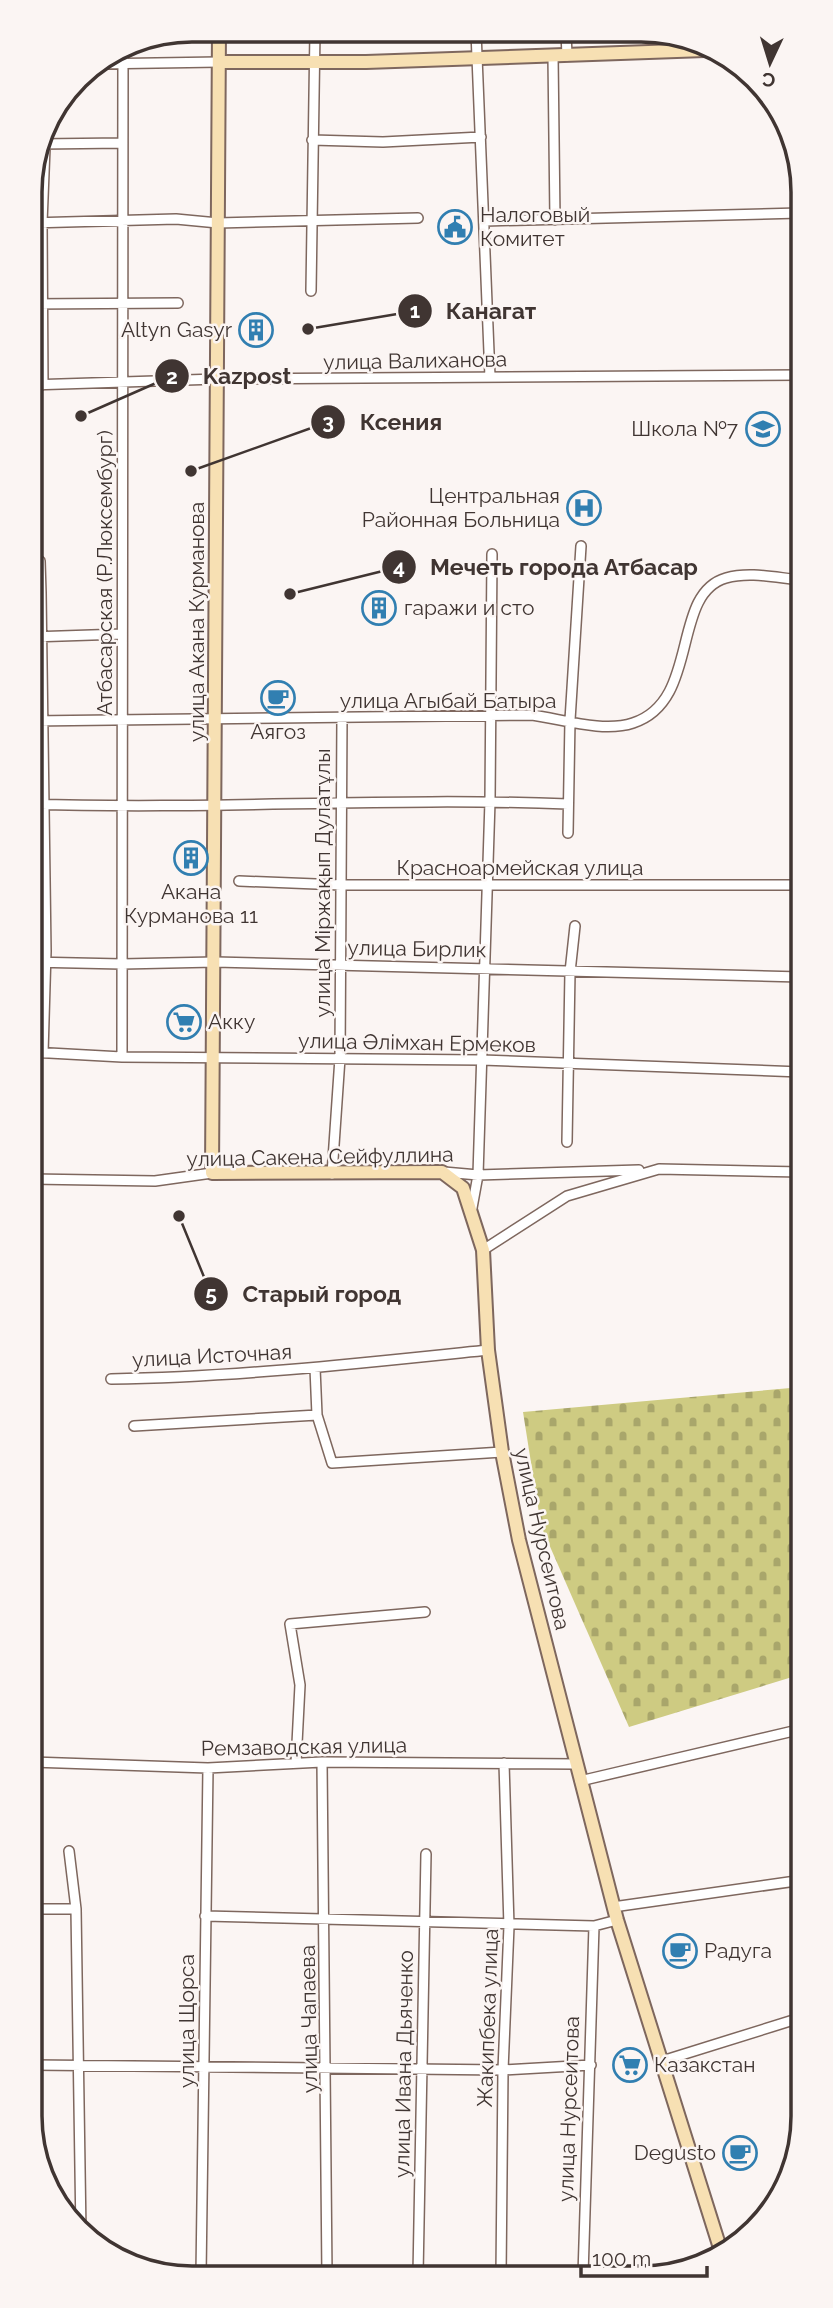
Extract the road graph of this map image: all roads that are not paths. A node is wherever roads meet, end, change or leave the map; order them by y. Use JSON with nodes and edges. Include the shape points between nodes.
{"nodes":[{"id":1,"x":219,"y":42,"type":"edge"},
{"id":2,"x":315,"y":42,"type":"edge"},
{"id":3,"x":477,"y":42,"type":"edge"},
{"id":4,"x":566,"y":42,"type":"edge"},
{"id":5,"x":691,"y":51,"type":"edge"},
{"id":6,"x":567,"y":56,"type":"junction"},
{"id":7,"x":553,"y":57,"type":"junction"},
{"id":8,"x":123,"y":59,"type":"edge"},
{"id":9,"x":478,"y":59,"type":"junction"},
{"id":10,"x":219,"y":62,"type":"junction"},
{"id":11,"x":315,"y":62,"type":"junction"},
{"id":12,"x":114,"y":64,"type":"edge"},
{"id":13,"x":123,"y":64,"type":"junction"},
{"id":14,"x":481,"y":137,"type":"junction"},
{"id":15,"x":312,"y":140,"type":"junction"},
{"id":16,"x":123,"y":143,"type":"junction"},
{"id":17,"x":50,"y":144,"type":"edge"},
{"id":18,"x":43,"y":176,"type":"edge"},
{"id":19,"x":791,"y":213,"type":"edge"},
{"id":20,"x":418,"y":218,"type":"dead end"},
{"id":21,"x":555,"y":220,"type":"junction"},
{"id":22,"x":123,"y":221,"type":"junction"},
{"id":23,"x":310,"y":221,"type":"junction"},
{"id":24,"x":485,"y":221,"type":"junction"},
{"id":25,"x":42,"y":223,"type":"junction"},
{"id":26,"x":218,"y":223,"type":"junction"},
{"id":27,"x":311,"y":291,"type":"dead end"},
{"id":28,"x":178,"y":303,"type":"dead end"},
{"id":29,"x":44,"y":304,"type":"junction"},
{"id":30,"x":123,"y":304,"type":"junction"},
{"id":31,"x":791,"y":375,"type":"edge"},
{"id":32,"x":490,"y":377,"type":"junction"},
{"id":33,"x":217,"y":379,"type":"junction"},
{"id":34,"x":123,"y":382,"type":"junction"},
{"id":35,"x":43,"y":385,"type":"joint"},
{"id":36,"x":581,"y":546,"type":"dead end"},
{"id":37,"x":492,"y":554,"type":"dead end"},
{"id":38,"x":791,"y":579,"type":"edge"},
{"id":39,"x":122,"y":634,"type":"junction"},
{"id":40,"x":42,"y":636,"type":"joint"},
{"id":41,"x":490,"y":714,"type":"junction"},
{"id":42,"x":342,"y":717,"type":"junction"},
{"id":43,"x":215,"y":719,"type":"junction"},
{"id":44,"x":570,"y":720,"type":"junction"},
{"id":45,"x":44,"y":721,"type":"junction"},
{"id":46,"x":122,"y":722,"type":"junction"},
{"id":47,"x":491,"y":801,"type":"junction"},
{"id":48,"x":122,"y":803,"type":"junction"},
{"id":49,"x":215,"y":803,"type":"junction"},
{"id":50,"x":44,"y":804,"type":"junction"},
{"id":51,"x":568,"y":804,"type":"junction"},
{"id":52,"x":341,"y":805,"type":"junction"},
{"id":53,"x":568,"y":833,"type":"dead end"},
{"id":54,"x":239,"y":881,"type":"dead end"},
{"id":55,"x":487,"y":884,"type":"junction"},
{"id":56,"x":341,"y":886,"type":"junction"},
{"id":57,"x":791,"y":886,"type":"edge"},
{"id":58,"x":575,"y":926,"type":"dead end"},
{"id":59,"x":42,"y":962,"type":"edge"},
{"id":60,"x":46,"y":962,"type":"junction"},
{"id":61,"x":215,"y":962,"type":"junction"},
{"id":62,"x":122,"y":964,"type":"junction"},
{"id":63,"x":340,"y":965,"type":"junction"},
{"id":64,"x":485,"y":967,"type":"junction"},
{"id":65,"x":570,"y":972,"type":"junction"},
{"id":66,"x":791,"y":977,"type":"edge"},
{"id":67,"x":43,"y":1053,"type":"joint"},
{"id":68,"x":122,"y":1057,"type":"junction"},
{"id":69,"x":213,"y":1058,"type":"junction"},
{"id":70,"x":340,"y":1058,"type":"junction"},
{"id":71,"x":482,"y":1060,"type":"junction"},
{"id":72,"x":571,"y":1065,"type":"junction"},
{"id":73,"x":791,"y":1072,"type":"edge"},
{"id":74,"x":567,"y":1142,"type":"dead end"},
{"id":75,"x":659,"y":1169,"type":"junction"},
{"id":76,"x":442,"y":1172,"type":"junction"},
{"id":77,"x":791,"y":1172,"type":"edge"},
{"id":78,"x":212,"y":1173,"type":"junction"},
{"id":79,"x":331,"y":1174,"type":"junction"},
{"id":80,"x":478,"y":1175,"type":"junction"},
{"id":81,"x":42,"y":1179,"type":"edge"},
{"id":82,"x":472,"y":1208,"type":"junction"},
{"id":83,"x":483,"y":1250,"type":"junction"},
{"id":84,"x":488,"y":1350,"type":"junction"},
{"id":85,"x":315,"y":1368,"type":"junction"},
{"id":86,"x":111,"y":1379,"type":"dead end"},
{"id":87,"x":317,"y":1415,"type":"junction"},
{"id":88,"x":134,"y":1426,"type":"dead end"},
{"id":89,"x":502,"y":1452,"type":"junction"},
{"id":90,"x":425,"y":1612,"type":"dead end"},
{"id":91,"x":791,"y":1732,"type":"edge"},
{"id":92,"x":42,"y":1762,"type":"edge"},
{"id":93,"x":322,"y":1762,"type":"junction"},
{"id":94,"x":296,"y":1763,"type":"junction"},
{"id":95,"x":504,"y":1763,"type":"junction"},
{"id":96,"x":576,"y":1764,"type":"junction"},
{"id":97,"x":208,"y":1768,"type":"junction"},
{"id":98,"x":580,"y":1781,"type":"junction"},
{"id":99,"x":69,"y":1851,"type":"dead end"},
{"id":100,"x":426,"y":1854,"type":"dead end"},
{"id":101,"x":791,"y":1882,"type":"edge"},
{"id":102,"x":613,"y":1907,"type":"junction"},
{"id":103,"x":42,"y":1909,"type":"edge"},
{"id":104,"x":76,"y":1909,"type":"junction"},
{"id":105,"x":205,"y":1916,"type":"junction"},
{"id":106,"x":325,"y":1918,"type":"junction"},
{"id":107,"x":617,"y":1920,"type":"junction"},
{"id":108,"x":423,"y":1923,"type":"junction"},
{"id":109,"x":509,"y":1926,"type":"junction"},
{"id":110,"x":594,"y":1926,"type":"junction"},
{"id":111,"x":791,"y":2021,"type":"edge"},
{"id":112,"x":662,"y":2061,"type":"junction"},
{"id":113,"x":591,"y":2065,"type":"junction"},
{"id":114,"x":42,"y":2066,"type":"edge"},
{"id":115,"x":79,"y":2067,"type":"junction"},
{"id":116,"x":422,"y":2068,"type":"junction"},
{"id":117,"x":204,"y":2069,"type":"junction"},
{"id":118,"x":327,"y":2069,"type":"junction"},
{"id":119,"x":503,"y":2070,"type":"junction"},
{"id":120,"x":81,"y":2216,"type":"edge"},
{"id":121,"x":719,"y":2244,"type":"edge"},
{"id":122,"x":201,"y":2266,"type":"edge"},
{"id":123,"x":327,"y":2266,"type":"edge"},
{"id":124,"x":418,"y":2266,"type":"edge"},
{"id":125,"x":502,"y":2266,"type":"edge"},
{"id":126,"x":583,"y":2266,"type":"edge"}],
"edges":[{"from":1,"to":10,"type":"main road","name":"улица Акана Курманова"},
{"from":2,"to":11,"type":"street"},
{"from":3,"to":9,"type":"street"},
{"from":4,"to":6,"type":"street"},
{"from":5,"to":6,"type":"main road"},
{"from":6,"to":7,"type":"main road"},
{"from":7,"to":9,"type":"main road"},
{"from":7,"to":21,"type":"street"},
{"from":8,"to":13,"type":"street","name":"Атбасарская (Р.Люксембург)"},
{"from":9,"to":11,"type":"main road"},
{"from":9,"to":14,"type":"street"},
{"from":10,"to":11,"type":"main road"},
{"from":10,"to":13,"type":"street"},
{"from":10,"to":26,"type":"main road","name":"улица Акана Курманова"},
{"from":11,"to":15,"type":"street"},
{"from":12,"to":13,"type":"street"},
{"from":13,"to":16,"type":"street","name":"Атбасарская (Р.Люксембург)"},
{"from":14,"to":15,"type":"street"},
{"from":14,"to":24,"type":"street"},
{"from":15,"to":23,"type":"street"},
{"from":16,"to":17,"type":"street"},
{"from":16,"to":22,"type":"street","name":"Атбасарская (Р.Люксембург)"},
{"from":18,"to":25,"type":"street"},
{"from":19,"to":21,"type":"street"},
{"from":20,"to":23,"type":"street"},
{"from":21,"to":24,"type":"street"},
{"from":22,"to":25,"type":"street"},
{"from":22,"to":26,"type":"street"},
{"from":22,"to":30,"type":"street","name":"Атбасарская (Р.Люксембург)"},
{"from":23,"to":26,"type":"street"},
{"from":23,"to":27,"type":"street"},
{"from":24,"to":32,"type":"street"},
{"from":25,"to":29,"type":"street"},
{"from":26,"to":33,"type":"main road","name":"улица Акана Курманова"},
{"from":28,"to":30,"type":"street"},
{"from":29,"to":30,"type":"street"},
{"from":29,"to":35,"type":"street"},
{"from":30,"to":34,"type":"street","name":"Атбасарская (Р.Люксембург)"},
{"from":31,"to":32,"type":"street","name":"улица Валиханова"},
{"from":32,"to":33,"type":"street","name":"улица Валиханова"},
{"from":33,"to":34,"type":"street","name":"улица Валиханова"},
{"from":33,"to":43,"type":"main road","name":"улица Акана Курманова"},
{"from":34,"to":35,"type":"street","name":"улица Валиханова"},
{"from":34,"to":39,"type":"street","name":"Атбасарская (Р.Люксембург)"},
{"from":36,"to":44,"type":"street"},
{"from":37,"to":41,"type":"street"},
{"from":38,"to":44,"type":"street","name":"улица Агыбай Батыра","via":[[750,575],[722,579],[704,595],[675,681],[651,715],[624,725]]},
{"from":39,"to":40,"type":"street"},
{"from":39,"to":46,"type":"street","name":"Атбасарская (Р.Люксембург)"},
{"from":40,"to":45,"type":"street"},
{"from":41,"to":42,"type":"street","name":"улица Агыбай Батыра"},
{"from":41,"to":44,"type":"street","name":"улица Агыбай Батыра"},
{"from":41,"to":47,"type":"street"},
{"from":42,"to":43,"type":"street","name":"улица Агыбай Батыра"},
{"from":42,"to":52,"type":"street","name":"улица Міржақып Дулатұлы"},
{"from":43,"to":46,"type":"street","name":"улица Агыбай Батыра"},
{"from":43,"to":49,"type":"main road","name":"улица Акана Курманова"},
{"from":44,"to":51,"type":"street"},
{"from":45,"to":46,"type":"street","name":"улица Агыбай Батыра"},
{"from":45,"to":50,"type":"street"},
{"from":46,"to":48,"type":"street","name":"Атбасарская (Р.Люксембург)"},
{"from":47,"to":51,"type":"street"},
{"from":47,"to":52,"type":"street"},
{"from":47,"to":55,"type":"street"},
{"from":48,"to":49,"type":"street"},
{"from":48,"to":50,"type":"street"},
{"from":48,"to":62,"type":"street","name":"Атбасарская (Р.Люксембург)"},
{"from":49,"to":52,"type":"street"},
{"from":49,"to":61,"type":"main road","name":"улица Акана Курманова"},
{"from":50,"to":60,"type":"street"},
{"from":51,"to":53,"type":"street"},
{"from":52,"to":56,"type":"street","name":"улица Міржақып Дулатұлы"},
{"from":54,"to":56,"type":"street","name":"Красноармейская улица"},
{"from":55,"to":56,"type":"street","name":"Красноармейская улица"},
{"from":55,"to":57,"type":"street","name":"Красноармейская улица"},
{"from":55,"to":64,"type":"street"},
{"from":56,"to":63,"type":"street","name":"улица Міржақып Дулатұлы"},
{"from":58,"to":65,"type":"street"},
{"from":59,"to":60,"type":"street","name":"улица Бирлик"},
{"from":60,"to":62,"type":"street","name":"улица Бирлик"},
{"from":60,"to":67,"type":"street"},
{"from":61,"to":62,"type":"street","name":"улица Бирлик"},
{"from":61,"to":63,"type":"street","name":"улица Бирлик"},
{"from":61,"to":69,"type":"main road","name":"улица Акана Курманова"},
{"from":62,"to":68,"type":"street","name":"Атбасарская (Р.Люксембург)"},
{"from":63,"to":64,"type":"street","name":"улица Бирлик"},
{"from":63,"to":70,"type":"street","name":"улица Міржақып Дулатұлы"},
{"from":64,"to":65,"type":"street","name":"улица Бирлик"},
{"from":64,"to":71,"type":"street"},
{"from":65,"to":66,"type":"street","name":"улица Бирлик"},
{"from":65,"to":72,"type":"street"},
{"from":67,"to":68,"type":"street","name":"улица Әлімхан Ермеков"},
{"from":68,"to":69,"type":"street","name":"улица Әлімхан Ермеков"},
{"from":69,"to":70,"type":"street","name":"улица Әлімхан Ермеков"},
{"from":69,"to":78,"type":"main road","name":"улица Акана Курманова"},
{"from":70,"to":71,"type":"street","name":"улица Әлімхан Ермеков"},
{"from":70,"to":79,"type":"street","name":"улица Міржақып Дулатұлы"},
{"from":71,"to":72,"type":"street","name":"улица Әлімхан Ермеков"},
{"from":71,"to":80,"type":"street"},
{"from":72,"to":73,"type":"street","name":"улица Әлімхан Ермеков"},
{"from":72,"to":74,"type":"street"},
{"from":75,"to":77,"type":"street"},
{"from":75,"to":80,"type":"street","name":"улица Сакена Сейфуллина"},
{"from":75,"to":83,"type":"street","via":[[567,1196]]},
{"from":76,"to":79,"type":"main road","name":"улица Сакена Сейфуллина"},
{"from":76,"to":80,"type":"street","name":"улица Сакена Сейфуллина"},
{"from":76,"to":82,"type":"main road","name":"улица Нурсеитова","via":[[463,1188]]},
{"from":78,"to":79,"type":"main road","name":"улица Сакена Сейфуллина"},
{"from":78,"to":81,"type":"street","name":"улица Сакена Сейфуллина","via":[[155,1181]]},
{"from":80,"to":82,"type":"street"},
{"from":82,"to":83,"type":"main road","name":"улица Нурсеитова"},
{"from":83,"to":84,"type":"main road","name":"улица Нурсеитова"},
{"from":84,"to":85,"type":"street","name":"улица Источная"},
{"from":84,"to":89,"type":"main road","name":"улица Нурсеитова"},
{"from":85,"to":86,"type":"street","name":"улица Источная"},
{"from":85,"to":87,"type":"street","name":"улица Источная"},
{"from":87,"to":88,"type":"street"},
{"from":87,"to":89,"type":"street","name":"улица Источная","via":[[332,1463]]},
{"from":89,"to":96,"type":"main road","name":"улица Нурсеитова","via":[[519,1539]]},
{"from":90,"to":94,"type":"street","via":[[290,1625],[300,1685]]},
{"from":91,"to":98,"type":"street"},
{"from":92,"to":97,"type":"street","name":"Ремзаводская улица"},
{"from":93,"to":94,"type":"street","name":"Ремзаводская улица"},
{"from":93,"to":95,"type":"street","name":"Ремзаводская улица"},
{"from":93,"to":106,"type":"street","name":"улица Чапаева"},
{"from":94,"to":97,"type":"street","name":"Ремзаводская улица"},
{"from":95,"to":96,"type":"street","name":"Ремзаводская улица"},
{"from":95,"to":109,"type":"street","name":"Жакипбека улица"},
{"from":96,"to":98,"type":"main road","name":"улица Нурсеитова"},
{"from":97,"to":105,"type":"street","name":"улица Щорса"},
{"from":98,"to":102,"type":"main road","name":"улица Нурсеитова"},
{"from":99,"to":104,"type":"street"},
{"from":100,"to":108,"type":"street","name":"улица Ивана Дьяченко"},
{"from":101,"to":102,"type":"street"},
{"from":102,"to":107,"type":"main road","name":"улица Нурсеитова"},
{"from":103,"to":104,"type":"street"},
{"from":104,"to":115,"type":"street"},
{"from":105,"to":106,"type":"street"},
{"from":105,"to":117,"type":"street","name":"улица Щорса"},
{"from":106,"to":108,"type":"street"},
{"from":106,"to":118,"type":"street","name":"улица Чапаева"},
{"from":107,"to":110,"type":"street"},
{"from":107,"to":112,"type":"main road","name":"улица Нурсеитова"},
{"from":108,"to":109,"type":"street"},
{"from":108,"to":116,"type":"street","name":"улица Ивана Дьяченко"},
{"from":109,"to":110,"type":"street"},
{"from":109,"to":119,"type":"street","name":"Жакипбека улица"},
{"from":110,"to":113,"type":"street","name":"улица Нурсеитова"},
{"from":111,"to":112,"type":"street"},
{"from":112,"to":121,"type":"main road","name":"улица Нурсеитова"},
{"from":113,"to":119,"type":"street"},
{"from":113,"to":126,"type":"street","name":"улица Нурсеитова"},
{"from":114,"to":115,"type":"street"},
{"from":115,"to":117,"type":"street"},
{"from":115,"to":120,"type":"street"},
{"from":116,"to":118,"type":"street"},
{"from":116,"to":119,"type":"street"},
{"from":116,"to":124,"type":"street","name":"улица Ивана Дьяченко"},
{"from":117,"to":118,"type":"street"},
{"from":117,"to":122,"type":"street","name":"улица Щорса"},
{"from":118,"to":123,"type":"street","name":"улица Чапаева"},
{"from":119,"to":125,"type":"street","name":"Жакипбека улица"}]}
